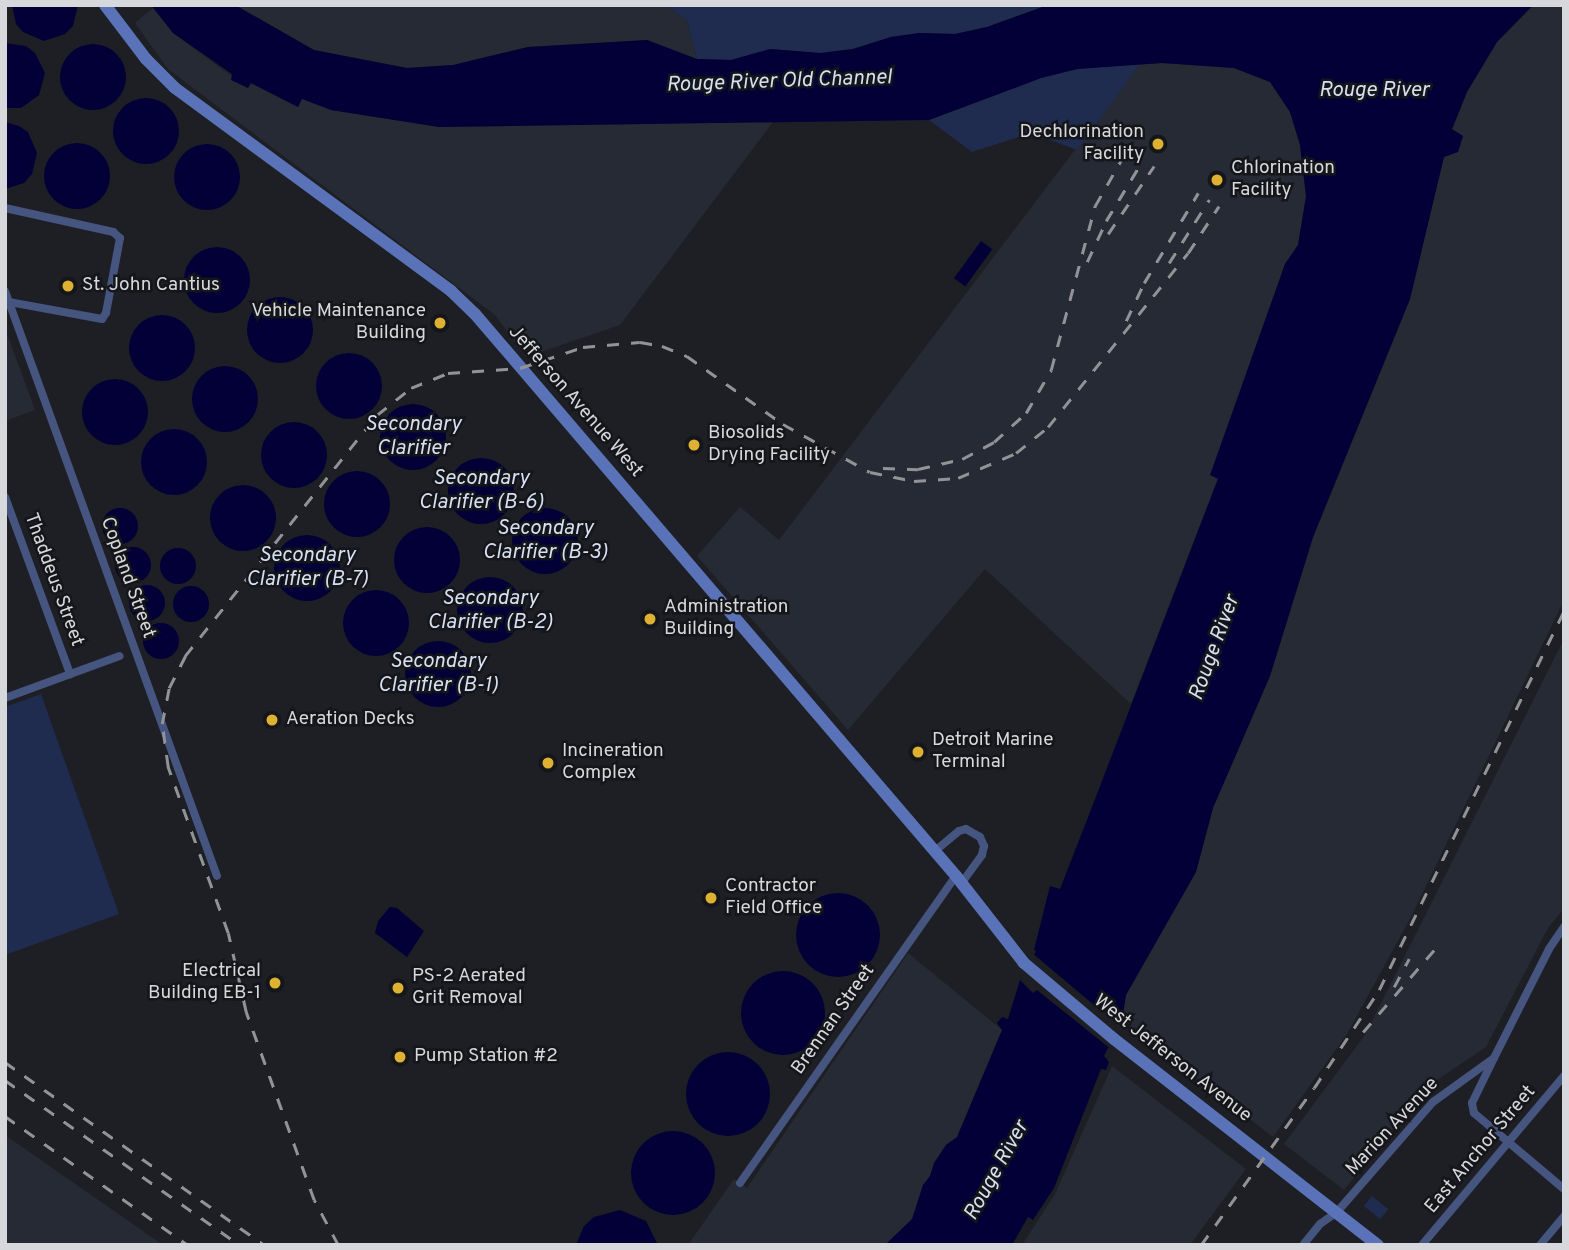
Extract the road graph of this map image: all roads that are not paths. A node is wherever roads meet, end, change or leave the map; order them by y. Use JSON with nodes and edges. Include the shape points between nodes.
{"nodes":[{"id":1,"x":105,"y":5,"type":"edge"},
{"id":2,"x":5,"y":208,"type":"edge"},
{"id":3,"x":5,"y":291,"type":"edge"},
{"id":4,"x":9,"y":302,"type":"junction"},
{"id":5,"x":5,"y":497,"type":"edge"},
{"id":6,"x":120,"y":656,"type":"dead end"},
{"id":7,"x":70,"y":674,"type":"junction"},
{"id":8,"x":5,"y":698,"type":"edge"},
{"id":9,"x":934,"y":851,"type":"junction"},
{"id":10,"x":217,"y":876,"type":"dead end"},
{"id":11,"x":959,"y":880,"type":"junction"},
{"id":12,"x":1564,"y":928,"type":"edge"},
{"id":13,"x":1494,"y":1058,"type":"junction"},
{"id":14,"x":1564,"y":1076,"type":"edge"},
{"id":15,"x":1508,"y":1142,"type":"junction"},
{"id":16,"x":740,"y":1184,"type":"dead end"},
{"id":17,"x":1564,"y":1189,"type":"edge"},
{"id":18,"x":1337,"y":1212,"type":"junction"},
{"id":19,"x":1564,"y":1216,"type":"edge"},
{"id":20,"x":1303,"y":1245,"type":"edge"},
{"id":21,"x":1378,"y":1245,"type":"edge"},
{"id":22,"x":1422,"y":1245,"type":"edge"},
{"id":23,"x":1540,"y":1245,"type":"edge"}],
"edges":[{"from":1,"to":9,"type":"main road","name":"Jefferson Avenue West","via":[[175,88],[452,291],[475,314]]},
{"from":2,"to":4,"type":"street","via":[[120,236],[102,319]]},
{"from":3,"to":4,"type":"street","name":"Copland Street"},
{"from":4,"to":10,"type":"street","name":"Copland Street"},
{"from":5,"to":7,"type":"street","name":"Thaddeus Street"},
{"from":6,"to":7,"type":"street"},
{"from":7,"to":8,"type":"street"},
{"from":9,"to":11,"type":"main road","name":"Jefferson Avenue West"},
{"from":9,"to":11,"type":"street","name":"Brennan Street","via":[[959,831],[966,829],[981,837],[982,855]]},
{"from":11,"to":16,"type":"street","name":"Brennan Street"},
{"from":11,"to":18,"type":"main road","name":"West Jefferson Avenue","via":[[1024,963]]},
{"from":12,"to":13,"type":"street","name":"Marion Avenue"},
{"from":13,"to":15,"type":"street","via":[[1472,1108]]},
{"from":13,"to":18,"type":"street","name":"Marion Avenue","via":[[1433,1102]]},
{"from":14,"to":15,"type":"street","name":"East Anchor Street"},
{"from":15,"to":17,"type":"street"},
{"from":15,"to":22,"type":"street","name":"East Anchor Street"},
{"from":18,"to":20,"type":"street","name":"Marion Avenue"},
{"from":18,"to":21,"type":"main road","name":"West Jefferson Avenue"},
{"from":19,"to":23,"type":"street"}]}
